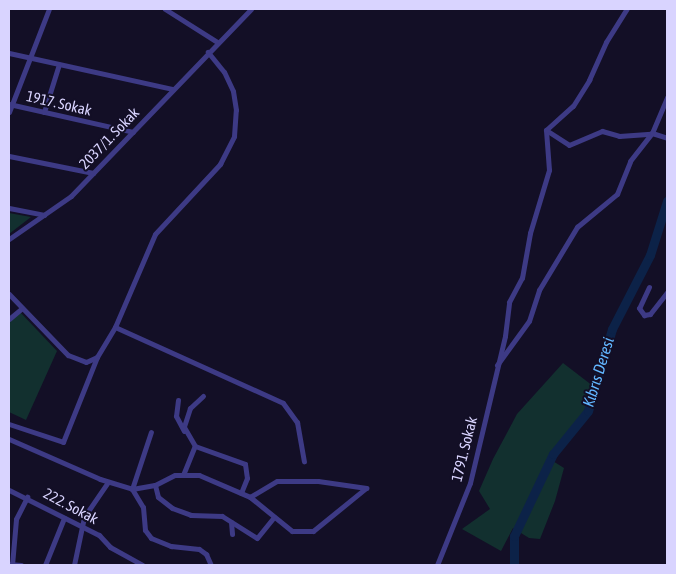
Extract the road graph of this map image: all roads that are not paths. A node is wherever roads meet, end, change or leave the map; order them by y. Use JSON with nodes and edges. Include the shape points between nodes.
{"nodes":[{"id":1,"x":49,"y":9,"type":"edge"},
{"id":2,"x":165,"y":9,"type":"edge"},
{"id":3,"x":251,"y":9,"type":"edge"},
{"id":4,"x":627,"y":9,"type":"edge"},
{"id":5,"x":217,"y":42,"type":"junction"},
{"id":6,"x":208,"y":52,"type":"junction"},
{"id":7,"x":9,"y":53,"type":"edge"},
{"id":8,"x":30,"y":58,"type":"junction"},
{"id":9,"x":58,"y":64,"type":"junction"},
{"id":10,"x":174,"y":88,"type":"junction"},
{"id":11,"x":667,"y":97,"type":"edge"},
{"id":12,"x":10,"y":105,"type":"edge"},
{"id":13,"x":9,"y":112,"type":"edge"},
{"id":14,"x":44,"y":112,"type":"junction"},
{"id":15,"x":546,"y":130,"type":"junction"},
{"id":16,"x":133,"y":132,"type":"junction"},
{"id":17,"x":651,"y":133,"type":"junction"},
{"id":18,"x":667,"y":138,"type":"edge"},
{"id":19,"x":9,"y":156,"type":"edge"},
{"id":20,"x":93,"y":174,"type":"junction"},
{"id":21,"x":9,"y":208,"type":"edge"},
{"id":22,"x":44,"y":215,"type":"junction"},
{"id":23,"x":9,"y":239,"type":"edge"},
{"id":24,"x":649,"y":288,"type":"dead end"},
{"id":25,"x":667,"y":292,"type":"edge"},
{"id":26,"x":9,"y":294,"type":"edge"},
{"id":27,"x":22,"y":308,"type":"junction"},
{"id":28,"x":9,"y":320,"type":"edge"},
{"id":29,"x":115,"y":328,"type":"junction"},
{"id":30,"x":97,"y":357,"type":"junction"},
{"id":31,"x":496,"y":365,"type":"junction"},
{"id":32,"x":203,"y":396,"type":"dead end"},
{"id":33,"x":178,"y":400,"type":"dead end"},
{"id":34,"x":9,"y":424,"type":"edge"},
{"id":35,"x":151,"y":432,"type":"dead end"},
{"id":36,"x":186,"y":433,"type":"junction"},
{"id":37,"x":9,"y":439,"type":"edge"},
{"id":38,"x":194,"y":446,"type":"junction"},
{"id":39,"x":304,"y":461,"type":"dead end"},
{"id":40,"x":183,"y":474,"type":"junction"},
{"id":41,"x":108,"y":482,"type":"junction"},
{"id":42,"x":155,"y":485,"type":"junction"},
{"id":43,"x":132,"y":489,"type":"junction"},
{"id":44,"x":9,"y":490,"type":"edge"},
{"id":45,"x":241,"y":493,"type":"junction"},
{"id":46,"x":27,"y":497,"type":"junction"},
{"id":47,"x":250,"y":497,"type":"junction"},
{"id":48,"x":274,"y":517,"type":"junction"},
{"id":49,"x":64,"y":518,"type":"junction"},
{"id":50,"x":231,"y":522,"type":"junction"},
{"id":51,"x":82,"y":528,"type":"junction"},
{"id":52,"x":232,"y":534,"type":"dead end"},
{"id":53,"x":11,"y":565,"type":"edge"},
{"id":54,"x":21,"y":565,"type":"edge"},
{"id":55,"x":45,"y":565,"type":"edge"},
{"id":56,"x":74,"y":565,"type":"edge"},
{"id":57,"x":142,"y":565,"type":"edge"},
{"id":58,"x":211,"y":565,"type":"edge"},
{"id":59,"x":437,"y":565,"type":"edge"}],
"edges":[{"from":1,"to":8,"type":"street"},
{"from":2,"to":5,"type":"street"},
{"from":3,"to":5,"type":"street","name":"2037/1. Sokak"},
{"from":4,"to":15,"type":"street","via":[[606,42],[574,106]]},
{"from":5,"to":6,"type":"street","name":"2037/1. Sokak"},
{"from":6,"to":10,"type":"street","name":"2037/1. Sokak"},
{"from":6,"to":29,"type":"street","via":[[224,72],[233,92],[236,110],[234,136],[220,164],[155,234]]},
{"from":7,"to":8,"type":"street"},
{"from":8,"to":9,"type":"street"},
{"from":8,"to":12,"type":"street"},
{"from":9,"to":10,"type":"street"},
{"from":9,"to":14,"type":"street"},
{"from":10,"to":16,"type":"street","name":"2037/1. Sokak"},
{"from":11,"to":17,"type":"street"},
{"from":12,"to":13,"type":"street"},
{"from":12,"to":14,"type":"street","name":"1917. Sokak"},
{"from":14,"to":16,"type":"street","name":"1917. Sokak"},
{"from":15,"to":17,"type":"street","via":[[569,146],[602,131],[619,136]]},
{"from":15,"to":31,"type":"street","name":"1791. Sokak","via":[[549,170],[530,233],[522,278],[510,302]]},
{"from":16,"to":20,"type":"street","name":"2037/1. Sokak"},
{"from":17,"to":18,"type":"street"},
{"from":17,"to":31,"type":"street","via":[[630,162],[617,194],[577,227],[539,290],[529,321]]},
{"from":19,"to":20,"type":"street"},
{"from":20,"to":22,"type":"street","name":"2037/1. Sokak"},
{"from":21,"to":22,"type":"street"},
{"from":22,"to":23,"type":"street","name":"2037/1. Sokak"},
{"from":24,"to":25,"type":"street","via":[[639,308],[644,315],[650,314]]},
{"from":26,"to":27,"type":"street"},
{"from":27,"to":28,"type":"street"},
{"from":27,"to":30,"type":"street","via":[[68,355],[86,362]]},
{"from":29,"to":30,"type":"street"},
{"from":29,"to":39,"type":"street","via":[[287,406],[298,427]]},
{"from":30,"to":34,"type":"street","via":[[64,442]]},
{"from":31,"to":59,"type":"street","name":"1791. Sokak","via":[[470,483]]},
{"from":32,"to":36,"type":"street","via":[[190,408],[184,421]]},
{"from":33,"to":36,"type":"street","via":[[176,416]]},
{"from":35,"to":43,"type":"street"},
{"from":36,"to":38,"type":"street"},
{"from":37,"to":41,"type":"street"},
{"from":38,"to":40,"type":"street"},
{"from":38,"to":45,"type":"street","via":[[245,464],[247,478]]},
{"from":40,"to":42,"type":"street"},
{"from":40,"to":45,"type":"street","via":[[199,475]]},
{"from":41,"to":43,"type":"street"},
{"from":41,"to":51,"type":"street","via":[[92,502]]},
{"from":42,"to":43,"type":"street"},
{"from":42,"to":50,"type":"street","via":[[158,497],[172,508],[191,515],[216,514]]},
{"from":43,"to":58,"type":"street","via":[[143,507],[144,530],[151,538],[171,546],[199,549],[206,554]]},
{"from":44,"to":46,"type":"street","name":"222. Sokak"},
{"from":45,"to":47,"type":"street"},
{"from":46,"to":49,"type":"street","name":"222. Sokak"},
{"from":46,"to":53,"type":"street","via":[[16,519]]},
{"from":47,"to":48,"type":"street"},
{"from":47,"to":48,"type":"street","via":[[277,481],[328,482],[366,488],[313,531],[292,532]]},
{"from":48,"to":50,"type":"street","via":[[256,538]]},
{"from":49,"to":51,"type":"street","name":"222. Sokak"},
{"from":49,"to":55,"type":"street"},
{"from":50,"to":52,"type":"street"},
{"from":51,"to":56,"type":"street"},
{"from":51,"to":57,"type":"street","name":"222. Sokak","via":[[99,535],[110,547]]},
{"from":53,"to":54,"type":"street"}]}
